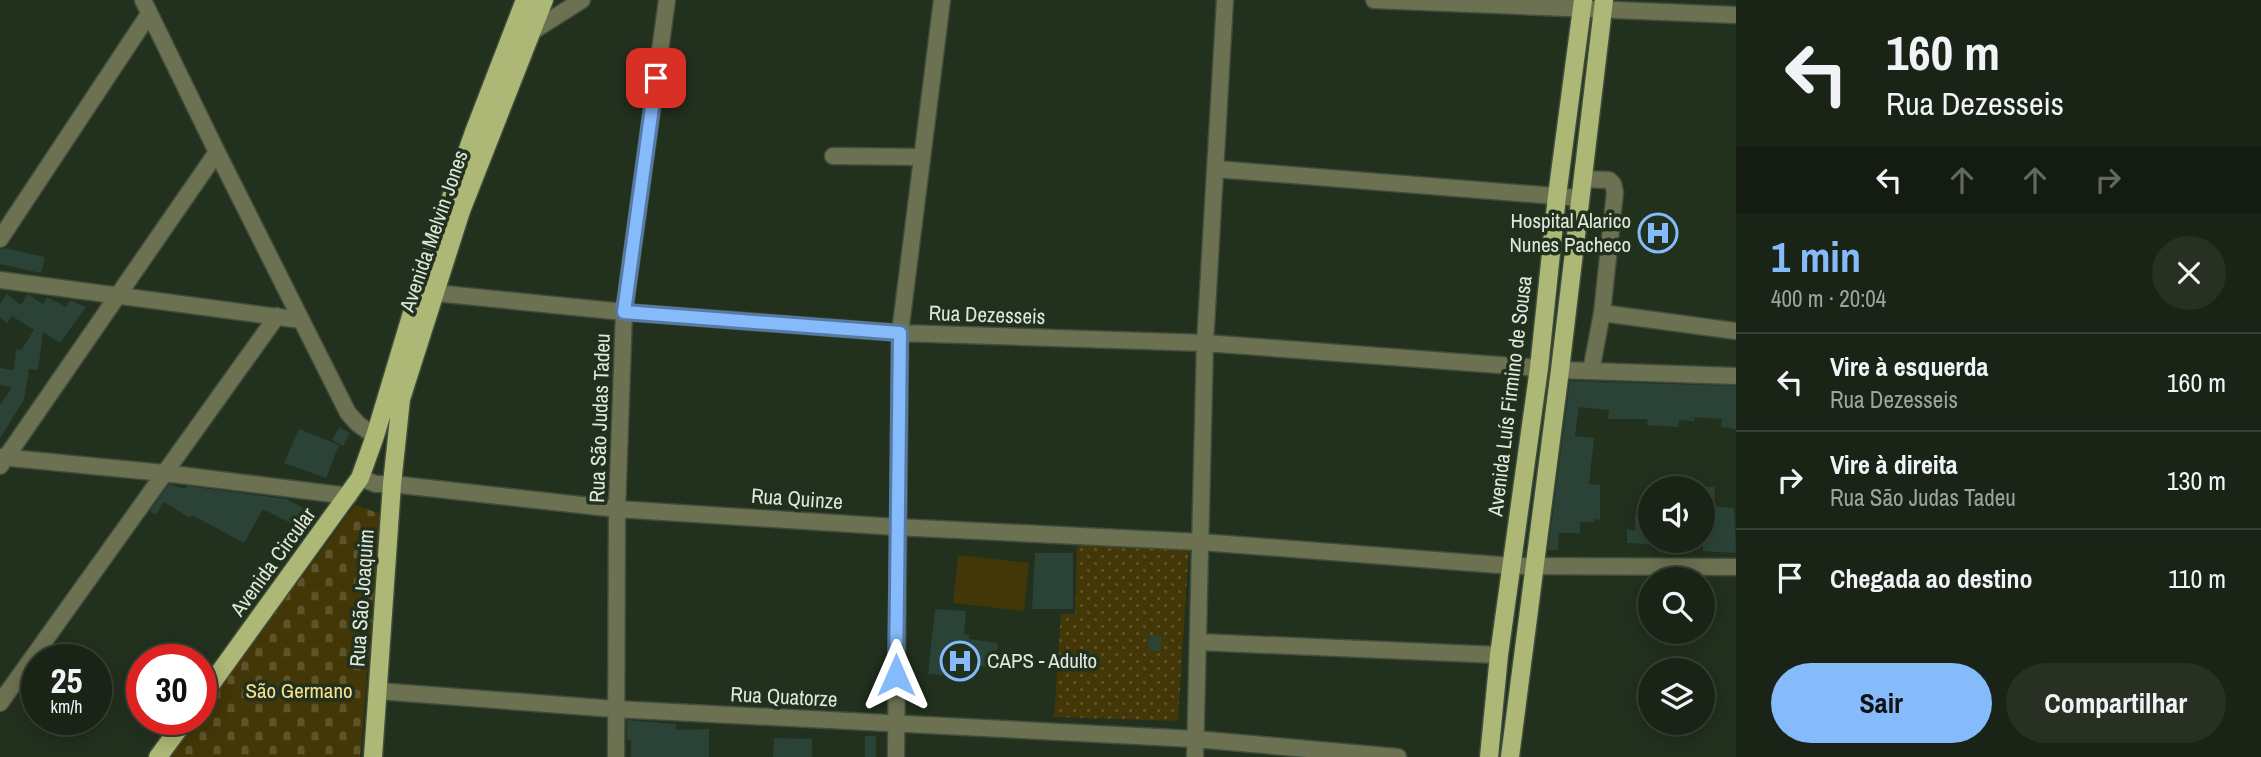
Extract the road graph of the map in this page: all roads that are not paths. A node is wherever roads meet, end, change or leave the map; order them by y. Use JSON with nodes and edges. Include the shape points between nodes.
{"nodes":[{"id":1,"x":525,"y":0,"type":"edge"},
{"id":2,"x":544,"y":0,"type":"edge"},
{"id":3,"x":582,"y":0,"type":"edge"},
{"id":4,"x":667,"y":0,"type":"edge"},
{"id":5,"x":942,"y":0,"type":"edge"},
{"id":6,"x":1224,"y":0,"type":"edge"},
{"id":7,"x":1374,"y":0,"type":"edge"},
{"id":8,"x":1603,"y":4,"type":"edge"},
{"id":9,"x":1583,"y":5,"type":"edge"},
{"id":10,"x":146,"y":7,"type":"edge"},
{"id":11,"x":1736,"y":15,"type":"edge"},
{"id":12,"x":533,"y":31,"type":"junction"},
{"id":13,"x":216,"y":152,"type":"junction"},
{"id":14,"x":833,"y":156,"type":"dead end"},
{"id":15,"x":922,"y":157,"type":"junction"},
{"id":16,"x":1216,"y":169,"type":"junction"},
{"id":17,"x":1582,"y":179,"type":"junction"},
{"id":18,"x":1557,"y":196,"type":"junction"},
{"id":19,"x":1580,"y":198,"type":"junction"},
{"id":20,"x":0,"y":239,"type":"edge"},
{"id":21,"x":0,"y":280,"type":"edge"},
{"id":22,"x":435,"y":293,"type":"junction"},
{"id":23,"x":120,"y":295,"type":"junction"},
{"id":24,"x":624,"y":312,"type":"junction"},
{"id":25,"x":1602,"y":313,"type":"junction"},
{"id":26,"x":277,"y":316,"type":"junction"},
{"id":27,"x":302,"y":320,"type":"junction"},
{"id":28,"x":1736,"y":331,"type":"edge"},
{"id":29,"x":900,"y":333,"type":"junction"},
{"id":30,"x":1205,"y":343,"type":"junction"},
{"id":31,"x":1539,"y":368,"type":"junction"},
{"id":32,"x":1560,"y":370,"type":"junction"},
{"id":33,"x":1591,"y":371,"type":"junction"},
{"id":34,"x":1736,"y":376,"type":"edge"},
{"id":35,"x":375,"y":436,"type":"junction"},
{"id":36,"x":2,"y":460,"type":"edge"},
{"id":37,"x":164,"y":473,"type":"junction"},
{"id":38,"x":360,"y":478,"type":"junction"},
{"id":39,"x":393,"y":484,"type":"junction"},
{"id":40,"x":349,"y":496,"type":"junction"},
{"id":41,"x":617,"y":509,"type":"junction"},
{"id":42,"x":897,"y":527,"type":"junction"},
{"id":43,"x":1200,"y":542,"type":"junction"},
{"id":44,"x":1534,"y":565,"type":"junction"},
{"id":45,"x":1512,"y":566,"type":"junction"},
{"id":46,"x":1736,"y":566,"type":"edge"},
{"id":47,"x":1199,"y":642,"type":"junction"},
{"id":48,"x":1499,"y":655,"type":"junction"},
{"id":49,"x":217,"y":676,"type":"edge"},
{"id":50,"x":378,"y":691,"type":"junction"},
{"id":51,"x":0,"y":703,"type":"edge"},
{"id":52,"x":615,"y":709,"type":"junction"},
{"id":53,"x":896,"y":725,"type":"junction"},
{"id":54,"x":174,"y":735,"type":"edge"},
{"id":55,"x":1195,"y":740,"type":"junction"},
{"id":56,"x":158,"y":757,"type":"edge"},
{"id":57,"x":373,"y":757,"type":"edge"},
{"id":58,"x":616,"y":757,"type":"edge"},
{"id":59,"x":896,"y":757,"type":"edge"},
{"id":60,"x":1195,"y":757,"type":"edge"},
{"id":61,"x":1398,"y":757,"type":"edge"},
{"id":62,"x":1489,"y":757,"type":"edge"},
{"id":63,"x":1510,"y":757,"type":"edge"},
{"id":64,"x":1518,"y":757,"type":"edge"}],
"edges":[{"from":1,"to":35,"type":"main road","name":"Avenida Melvin Jones","via":[[420,286]]},
{"from":2,"to":12,"type":"main road","name":"Avenida Melvin Jones"},
{"from":3,"to":12,"type":"street"},
{"from":4,"to":24,"type":"street","name":"Rua São Judas Tadeu"},
{"from":5,"to":15,"type":"street"},
{"from":6,"to":16,"type":"street"},
{"from":7,"to":9,"type":"street"},
{"from":8,"to":9,"type":"street"},
{"from":8,"to":11,"type":"street"},
{"from":8,"to":17,"type":"main road"},
{"from":9,"to":18,"type":"main road","name":"Avenida Luís Firmino de Sousa"},
{"from":10,"to":13,"type":"street"},
{"from":10,"to":20,"type":"street"},
{"from":12,"to":22,"type":"main road","name":"Avenida Melvin Jones","via":[[461,211]]},
{"from":13,"to":23,"type":"street"},
{"from":13,"to":27,"type":"street"},
{"from":14,"to":15,"type":"street"},
{"from":15,"to":29,"type":"street"},
{"from":16,"to":18,"type":"street"},
{"from":16,"to":30,"type":"street"},
{"from":17,"to":19,"type":"main road"},
{"from":17,"to":25,"type":"street","via":[[1609,180],[1615,192]]},
{"from":18,"to":19,"type":"street"},
{"from":18,"to":31,"type":"main road","name":"Avenida Luís Firmino de Sousa"},
{"from":19,"to":32,"type":"main road"},
{"from":21,"to":23,"type":"street"},
{"from":22,"to":24,"type":"street","name":"Rua Dezesseis"},
{"from":22,"to":39,"type":"main road","name":"Avenida Melvin Jones","via":[[401,399]]},
{"from":23,"to":26,"type":"street"},
{"from":23,"to":36,"type":"street"},
{"from":24,"to":29,"type":"street","name":"Rua Dezesseis"},
{"from":24,"to":41,"type":"street","name":"Rua São Judas Tadeu"},
{"from":25,"to":28,"type":"street"},
{"from":25,"to":33,"type":"street"},
{"from":26,"to":27,"type":"street"},
{"from":26,"to":37,"type":"street"},
{"from":27,"to":35,"type":"street","via":[[348,413]]},
{"from":29,"to":30,"type":"street","name":"Rua Dezesseis"},
{"from":29,"to":42,"type":"street"},
{"from":30,"to":31,"type":"street","name":"Rua Dezesseis"},
{"from":30,"to":43,"type":"street"},
{"from":31,"to":45,"type":"main road","name":"Avenida Luís Firmino de Sousa"},
{"from":32,"to":33,"type":"street"},
{"from":32,"to":44,"type":"main road"},
{"from":33,"to":34,"type":"street"},
{"from":35,"to":38,"type":"main road","name":"Avenida Melvin Jones"},
{"from":36,"to":37,"type":"street"},
{"from":37,"to":40,"type":"street"},
{"from":37,"to":51,"type":"street"},
{"from":38,"to":39,"type":"street"},
{"from":38,"to":40,"type":"main road","name":"Avenida Circular"},
{"from":39,"to":41,"type":"street","name":"Rua Quinze"},
{"from":39,"to":50,"type":"main road","name":"Rua São Joaquim"},
{"from":40,"to":49,"type":"main road","name":"Avenida Circular"},
{"from":41,"to":42,"type":"street","name":"Rua Quinze"},
{"from":41,"to":52,"type":"street","name":"Rua São Judas Tadeu"},
{"from":42,"to":43,"type":"street","name":"Rua Quinze"},
{"from":42,"to":53,"type":"street"},
{"from":43,"to":45,"type":"street","name":"Rua Quinze"},
{"from":43,"to":47,"type":"street"},
{"from":44,"to":45,"type":"street","name":"Rua Quinze"},
{"from":44,"to":46,"type":"street"},
{"from":44,"to":63,"type":"main road"},
{"from":45,"to":48,"type":"main road","name":"Avenida Luís Firmino de Sousa"},
{"from":47,"to":48,"type":"street"},
{"from":47,"to":55,"type":"street"},
{"from":48,"to":62,"type":"main road","name":"Avenida Luís Firmino de Sousa"},
{"from":50,"to":52,"type":"street","name":"Rua Quatorze"},
{"from":50,"to":57,"type":"main road","name":"Rua São Joaquim"},
{"from":52,"to":53,"type":"street","name":"Rua Quatorze"},
{"from":52,"to":58,"type":"street","name":"Rua São Judas Tadeu"},
{"from":53,"to":55,"type":"street","name":"Rua Quatorze"},
{"from":53,"to":59,"type":"street"},
{"from":54,"to":56,"type":"main road"},
{"from":55,"to":60,"type":"street"},
{"from":55,"to":61,"type":"street","name":"Rua Quatorze"},
{"from":63,"to":64,"type":"street"}]}
